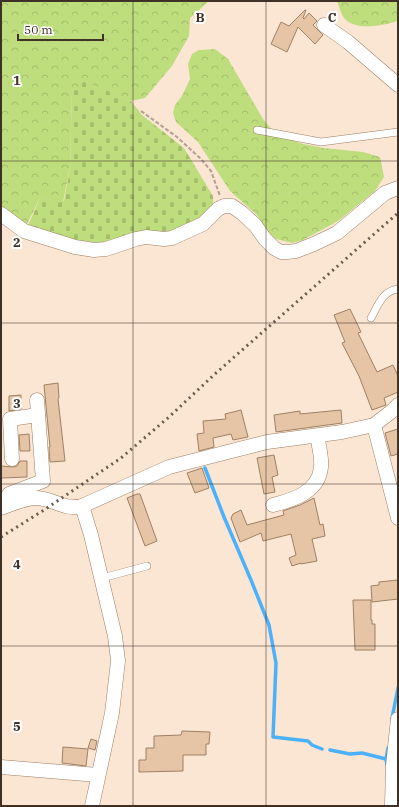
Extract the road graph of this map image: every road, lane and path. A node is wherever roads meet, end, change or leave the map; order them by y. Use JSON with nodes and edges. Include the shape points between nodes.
{"nodes":[{"id":1,"x":324,"y":25,"type":"dead end"},
{"id":2,"x":398,"y":85,"type":"edge"},
{"id":3,"x":141,"y":111,"type":"dead end"},
{"id":4,"x":257,"y":130,"type":"dead end"},
{"id":5,"x":398,"y":132,"type":"edge"},
{"id":6,"x":398,"y":188,"type":"edge"},
{"id":7,"x":224,"y":206,"type":"junction"},
{"id":8,"x":1,"y":214,"type":"edge"},
{"id":9,"x":398,"y":290,"type":"edge"},
{"id":10,"x":371,"y":318,"type":"dead end"},
{"id":11,"x":37,"y":400,"type":"dead end"},
{"id":12,"x":398,"y":405,"type":"edge"},
{"id":13,"x":38,"y":415,"type":"junction"},
{"id":14,"x":374,"y":426,"type":"junction"},
{"id":15,"x":317,"y":436,"type":"junction"},
{"id":16,"x":12,"y":459,"type":"dead end"},
{"id":17,"x":273,"y":505,"type":"dead end"},
{"id":18,"x":82,"y":506,"type":"junction"},
{"id":19,"x":2,"y":507,"type":"edge"},
{"id":20,"x":398,"y":518,"type":"edge"},
{"id":21,"x":147,"y":566,"type":"dead end"},
{"id":22,"x":102,"y":578,"type":"junction"},
{"id":23,"x":398,"y":719,"type":"edge"},
{"id":24,"x":1,"y":767,"type":"edge"},
{"id":25,"x":98,"y":775,"type":"junction"},
{"id":26,"x":395,"y":778,"type":"edge"},
{"id":27,"x":92,"y":806,"type":"edge"},
{"id":28,"x":392,"y":806,"type":"edge"}],
"edges":[{"from":1,"to":2,"type":"street"},
{"from":3,"to":7,"type":"path","via":[[178,137],[211,171]]},
{"from":4,"to":5,"type":"lane","via":[[322,142]]},
{"from":6,"to":7,"type":"street","via":[[385,194],[337,232],[314,244],[287,252],[274,248],[242,213],[232,206]]},
{"from":7,"to":8,"type":"street","via":[[203,224],[172,238],[146,237],[94,250],[74,247],[24,231]]},
{"from":9,"to":10,"type":"lane","via":[[385,294]]},
{"from":11,"to":13,"type":"street"},
{"from":12,"to":14,"type":"street"},
{"from":13,"to":16,"type":"street","via":[[10,419]]},
{"from":13,"to":19,"type":"street","via":[[43,481],[9,494]]},
{"from":14,"to":15,"type":"street"},
{"from":14,"to":20,"type":"street"},
{"from":15,"to":17,"type":"street","via":[[321,468],[313,486],[299,497]]},
{"from":15,"to":18,"type":"street","via":[[267,442],[169,467]]},
{"from":18,"to":19,"type":"street","via":[[66,507],[34,498]]},
{"from":18,"to":22,"type":"street"},
{"from":21,"to":22,"type":"lane"},
{"from":22,"to":25,"type":"street","via":[[118,661],[112,713]]},
{"from":23,"to":26,"type":"street"},
{"from":24,"to":25,"type":"street"},
{"from":25,"to":27,"type":"street"},
{"from":26,"to":28,"type":"street"}]}
